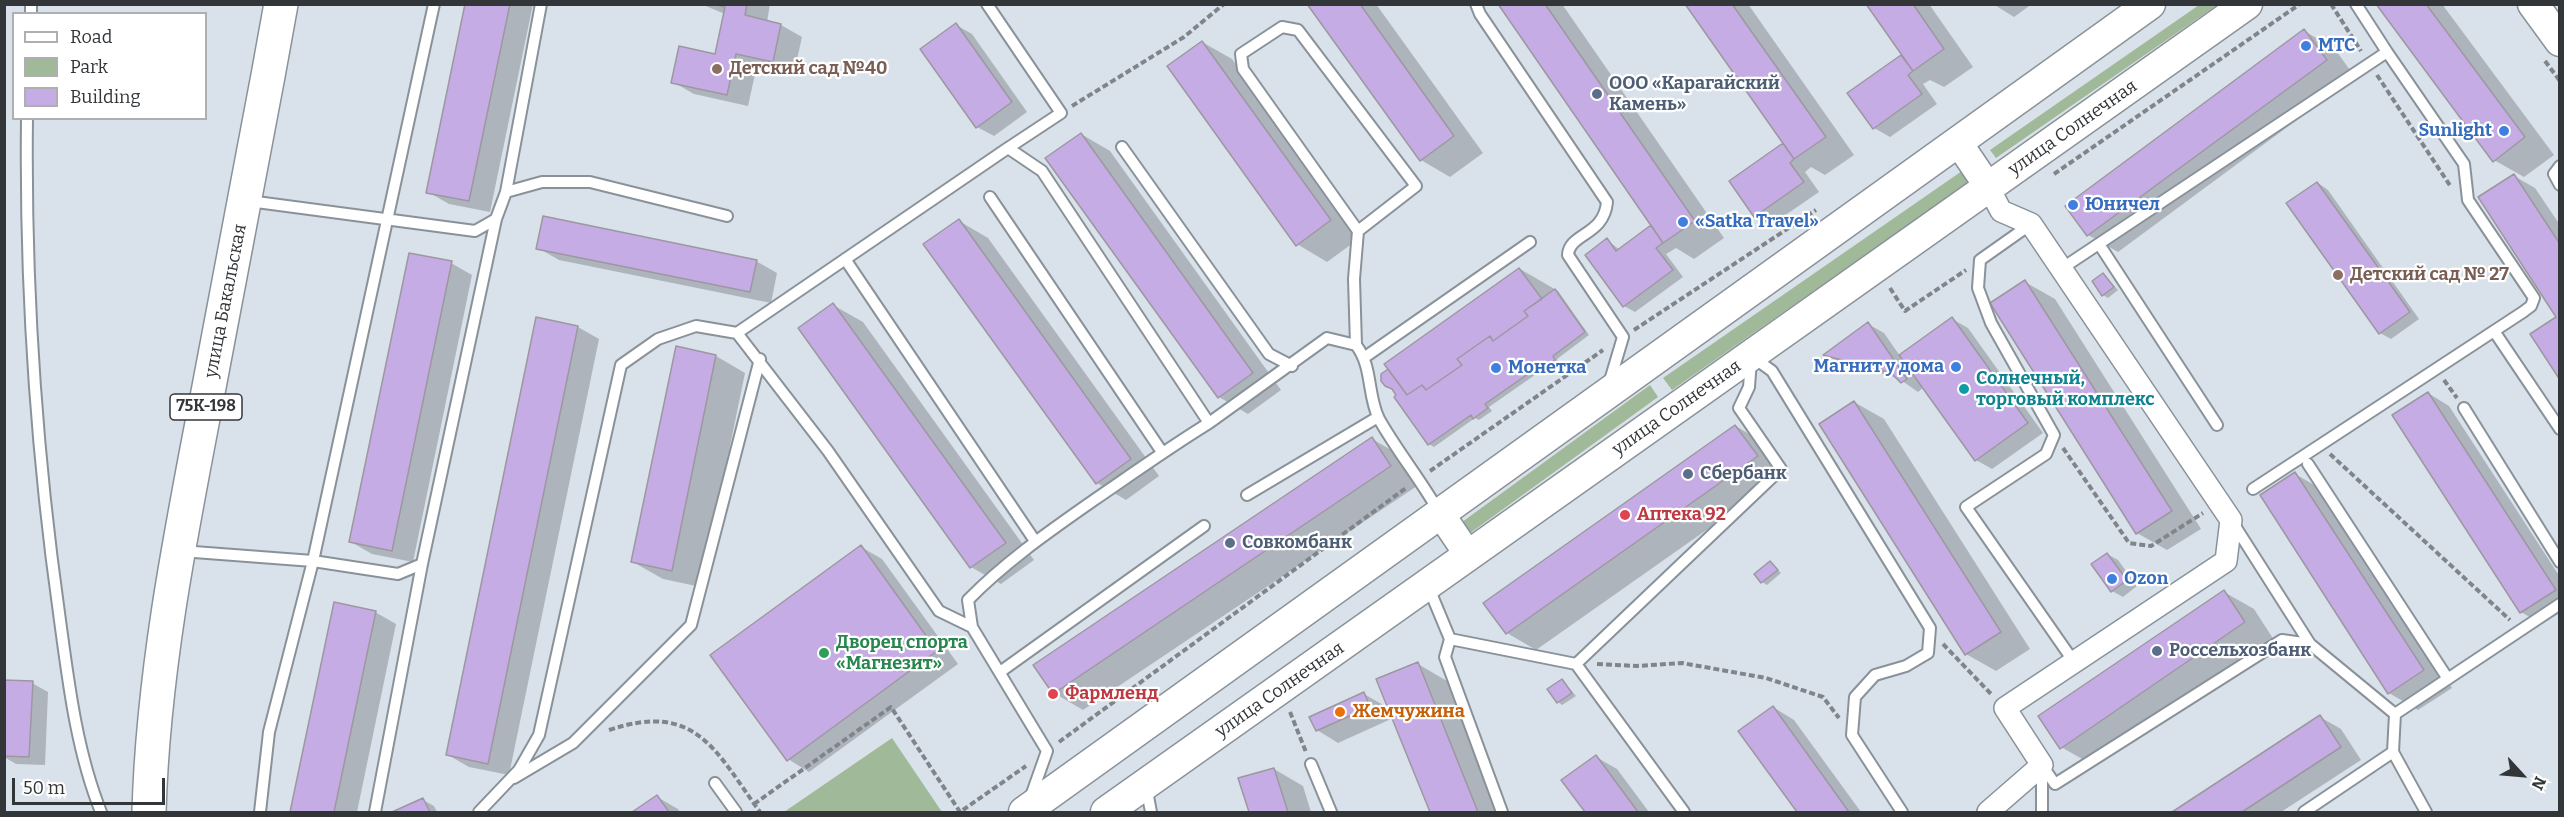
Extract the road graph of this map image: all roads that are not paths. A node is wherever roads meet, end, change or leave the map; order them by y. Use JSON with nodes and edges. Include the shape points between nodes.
{"nodes":[{"id":1,"x":281,"y":4,"type":"edge"},
{"id":2,"x":434,"y":4,"type":"edge"},
{"id":3,"x":541,"y":4,"type":"edge"},
{"id":4,"x":987,"y":4,"type":"edge"},
{"id":5,"x":1476,"y":4,"type":"edge"},
{"id":6,"x":2150,"y":4,"type":"edge"},
{"id":7,"x":2247,"y":4,"type":"edge"},
{"id":8,"x":2356,"y":4,"type":"edge"},
{"id":9,"x":2533,"y":4,"type":"edge"},
{"id":10,"x":2559,"y":42,"type":"edge"},
{"id":11,"x":2387,"y":52,"type":"junction"},
{"id":12,"x":27,"y":120,"type":"edge"},
{"id":13,"x":1958,"y":142,"type":"junction"},
{"id":14,"x":1122,"y":147,"type":"dead end"},
{"id":15,"x":1008,"y":148,"type":"junction"},
{"id":16,"x":2559,"y":166,"type":"edge"},
{"id":17,"x":2559,"y":185,"type":"edge"},
{"id":18,"x":1989,"y":188,"type":"junction"},
{"id":19,"x":506,"y":192,"type":"junction"},
{"id":20,"x":990,"y":197,"type":"dead end"},
{"id":21,"x":246,"y":201,"type":"junction"},
{"id":22,"x":728,"y":216,"type":"dead end"},
{"id":23,"x":496,"y":219,"type":"junction"},
{"id":24,"x":386,"y":221,"type":"junction"},
{"id":25,"x":2031,"y":224,"type":"junction"},
{"id":26,"x":1358,"y":231,"type":"junction"},
{"id":27,"x":1530,"y":242,"type":"dead end"},
{"id":28,"x":2099,"y":244,"type":"junction"},
{"id":29,"x":845,"y":260,"type":"junction"},
{"id":30,"x":2061,"y":269,"type":"junction"},
{"id":31,"x":2494,"y":331,"type":"junction"},
{"id":32,"x":737,"y":333,"type":"junction"},
{"id":33,"x":1356,"y":345,"type":"junction"},
{"id":34,"x":1751,"y":356,"type":"junction"},
{"id":35,"x":1365,"y":357,"type":"junction"},
{"id":36,"x":760,"y":359,"type":"junction"},
{"id":37,"x":1292,"y":366,"type":"junction"},
{"id":38,"x":1606,"y":395,"type":"junction"},
{"id":39,"x":2464,"y":408,"type":"dead end"},
{"id":40,"x":1378,"y":417,"type":"junction"},
{"id":41,"x":1209,"y":423,"type":"junction"},
{"id":42,"x":2217,"y":425,"type":"dead end"},
{"id":43,"x":2559,"y":429,"type":"edge"},
{"id":44,"x":1162,"y":452,"type":"junction"},
{"id":45,"x":2308,"y":464,"type":"dead end"},
{"id":46,"x":2253,"y":489,"type":"dead end"},
{"id":47,"x":1247,"y":495,"type":"dead end"},
{"id":48,"x":2224,"y":512,"type":"junction"},
{"id":49,"x":1440,"y":513,"type":"junction"},
{"id":50,"x":1204,"y":526,"type":"dead end"},
{"id":51,"x":1035,"y":541,"type":"junction"},
{"id":52,"x":177,"y":551,"type":"junction"},
{"id":53,"x":1469,"y":556,"type":"junction"},
{"id":54,"x":313,"y":561,"type":"junction"},
{"id":55,"x":2559,"y":562,"type":"edge"},
{"id":56,"x":422,"y":564,"type":"junction"},
{"id":57,"x":1427,"y":585,"type":"junction"},
{"id":58,"x":2559,"y":604,"type":"edge"},
{"id":59,"x":972,"y":627,"type":"junction"},
{"id":60,"x":1450,"y":639,"type":"junction"},
{"id":61,"x":2310,"y":644,"type":"junction"},
{"id":62,"x":2074,"y":662,"type":"junction"},
{"id":63,"x":1576,"y":664,"type":"junction"},
{"id":64,"x":1000,"y":672,"type":"junction"},
{"id":65,"x":2448,"y":679,"type":"junction"},
{"id":66,"x":2395,"y":714,"type":"junction"},
{"id":67,"x":2392,"y":752,"type":"junction"},
{"id":68,"x":1311,"y":764,"type":"road end"},
{"id":69,"x":2042,"y":765,"type":"junction"},
{"id":70,"x":507,"y":782,"type":"junction"},
{"id":71,"x":715,"y":783,"type":"dead end"},
{"id":72,"x":1149,"y":798,"type":"edge"},
{"id":73,"x":1025,"y":812,"type":"edge"},
{"id":74,"x":100,"y":813,"type":"edge"},
{"id":75,"x":149,"y":813,"type":"edge"},
{"id":76,"x":260,"y":813,"type":"edge"},
{"id":77,"x":375,"y":813,"type":"edge"},
{"id":78,"x":479,"y":813,"type":"edge"},
{"id":79,"x":736,"y":813,"type":"edge"},
{"id":80,"x":1107,"y":813,"type":"edge"},
{"id":81,"x":1331,"y":813,"type":"edge"},
{"id":82,"x":1502,"y":813,"type":"edge"},
{"id":83,"x":1684,"y":813,"type":"edge"},
{"id":84,"x":1902,"y":813,"type":"edge"},
{"id":85,"x":1988,"y":813,"type":"edge"},
{"id":86,"x":2042,"y":813,"type":"edge"},
{"id":87,"x":2304,"y":813,"type":"edge"},
{"id":88,"x":2426,"y":813,"type":"edge"}],
"edges":[{"from":1,"to":21,"type":"main road","name":"улица Бакальская","number":"75К-198"},
{"from":2,"to":24,"type":"lane"},
{"from":3,"to":19,"type":"lane"},
{"from":4,"to":15,"type":"lane","via":[[1061,113]]},
{"from":5,"to":38,"type":"lane","via":[[1607,202],[1602,221],[1571,245],[1568,255],[1623,337]]},
{"from":6,"to":13,"type":"main road"},
{"from":7,"to":18,"type":"main road","name":"улица Солнечная"},
{"from":8,"to":11,"type":"lane"},
{"from":9,"to":10,"type":"main road"},
{"from":11,"to":28,"type":"lane"},
{"from":11,"to":31,"type":"lane","via":[[2464,164],[2468,200],[2534,298],[2531,306]]},
{"from":12,"to":74,"type":"lane","via":[[30,299],[49,546],[67,669],[90,785]]},
{"from":13,"to":18,"type":"street"},
{"from":13,"to":38,"type":"main road"},
{"from":14,"to":37,"type":"lane","via":[[1269,354]]},
{"from":15,"to":29,"type":"lane"},
{"from":15,"to":41,"type":"lane","via":[[1042,171]]},
{"from":16,"to":17,"type":"lane","via":[[2554,174]]},
{"from":18,"to":25,"type":"street","via":[[2001,211]]},
{"from":18,"to":34,"type":"main road","name":"улица Солнечная"},
{"from":19,"to":22,"type":"lane","via":[[542,182],[590,182]]},
{"from":19,"to":23,"type":"lane"},
{"from":20,"to":44,"type":"lane"},
{"from":21,"to":24,"type":"lane"},
{"from":21,"to":52,"type":"main road","name":"улица Бакальская","number":"75К-198"},
{"from":23,"to":24,"type":"lane","via":[[475,231]]},
{"from":23,"to":56,"type":"lane"},
{"from":24,"to":54,"type":"lane"},
{"from":25,"to":30,"type":"street"},
{"from":25,"to":62,"type":"lane","via":[[1980,260],[1978,288],[1991,323],[2054,435],[2046,454],[1966,507]]},
{"from":26,"to":26,"type":"lane","via":[[1416,186],[1298,30],[1282,27],[1241,54],[1242,69]]},
{"from":26,"to":33,"type":"lane","via":[[1354,279]]},
{"from":27,"to":35,"type":"lane"},
{"from":28,"to":30,"type":"lane"},
{"from":28,"to":42,"type":"lane"},
{"from":29,"to":32,"type":"lane"},
{"from":29,"to":51,"type":"lane"},
{"from":30,"to":48,"type":"street"},
{"from":31,"to":43,"type":"lane"},
{"from":31,"to":46,"type":"lane"},
{"from":32,"to":36,"type":"lane"},
{"from":32,"to":70,"type":"lane","via":[[696,326],[658,339],[621,366],[539,735],[519,770]]},
{"from":33,"to":35,"type":"lane"},
{"from":33,"to":37,"type":"lane","via":[[1327,338]]},
{"from":34,"to":53,"type":"main road","name":"улица Солнечная"},
{"from":34,"to":63,"type":"lane","via":[[1749,387],[1739,408],[1782,469]]},
{"from":34,"to":84,"type":"lane","via":[[1772,371],[1930,628],[1928,653],[1906,666],[1875,675],[1855,697],[1852,735]]},
{"from":35,"to":40,"type":"lane"},
{"from":36,"to":59,"type":"lane","via":[[939,611]]},
{"from":36,"to":70,"type":"lane","via":[[691,625],[573,743]]},
{"from":37,"to":41,"type":"lane"},
{"from":38,"to":49,"type":"main road"},
{"from":39,"to":55,"type":"lane"},
{"from":40,"to":47,"type":"lane"},
{"from":40,"to":49,"type":"lane"},
{"from":41,"to":44,"type":"lane"},
{"from":44,"to":51,"type":"lane"},
{"from":45,"to":65,"type":"lane"},
{"from":48,"to":61,"type":"lane"},
{"from":48,"to":62,"type":"street","via":[[2226,561]]},
{"from":49,"to":53,"type":"street"},
{"from":49,"to":73,"type":"main road"},
{"from":50,"to":64,"type":"lane"},
{"from":51,"to":59,"type":"lane","via":[[968,600]]},
{"from":52,"to":54,"type":"lane"},
{"from":52,"to":75,"type":"main road","name":"улица Бакальская","number":"75К-198","via":[[150,763]]},
{"from":53,"to":57,"type":"main road","name":"улица Солнечная"},
{"from":54,"to":56,"type":"lane","via":[[398,574]]},
{"from":54,"to":76,"type":"lane","via":[[269,732]]},
{"from":56,"to":77,"type":"lane"},
{"from":57,"to":60,"type":"lane"},
{"from":57,"to":72,"type":"main road","name":"улица Солнечная"},
{"from":58,"to":65,"type":"lane"},
{"from":59,"to":64,"type":"lane"},
{"from":60,"to":63,"type":"lane"},
{"from":60,"to":82,"type":"lane","via":[[1445,657]]},
{"from":61,"to":66,"type":"lane"},
{"from":61,"to":69,"type":"lane","via":[[2282,640],[2055,784]]},
{"from":62,"to":69,"type":"street","via":[[2005,708]]},
{"from":63,"to":83,"type":"lane"},
{"from":64,"to":73,"type":"lane","via":[[1047,751]]},
{"from":65,"to":66,"type":"lane"},
{"from":66,"to":67,"type":"lane"},
{"from":67,"to":87,"type":"lane"},
{"from":67,"to":88,"type":"lane"},
{"from":68,"to":81,"type":"lane"},
{"from":69,"to":85,"type":"street"},
{"from":69,"to":86,"type":"lane"},
{"from":70,"to":78,"type":"lane"},
{"from":71,"to":79,"type":"lane"},
{"from":72,"to":80,"type":"main road","name":"улица Солнечная"}]}
